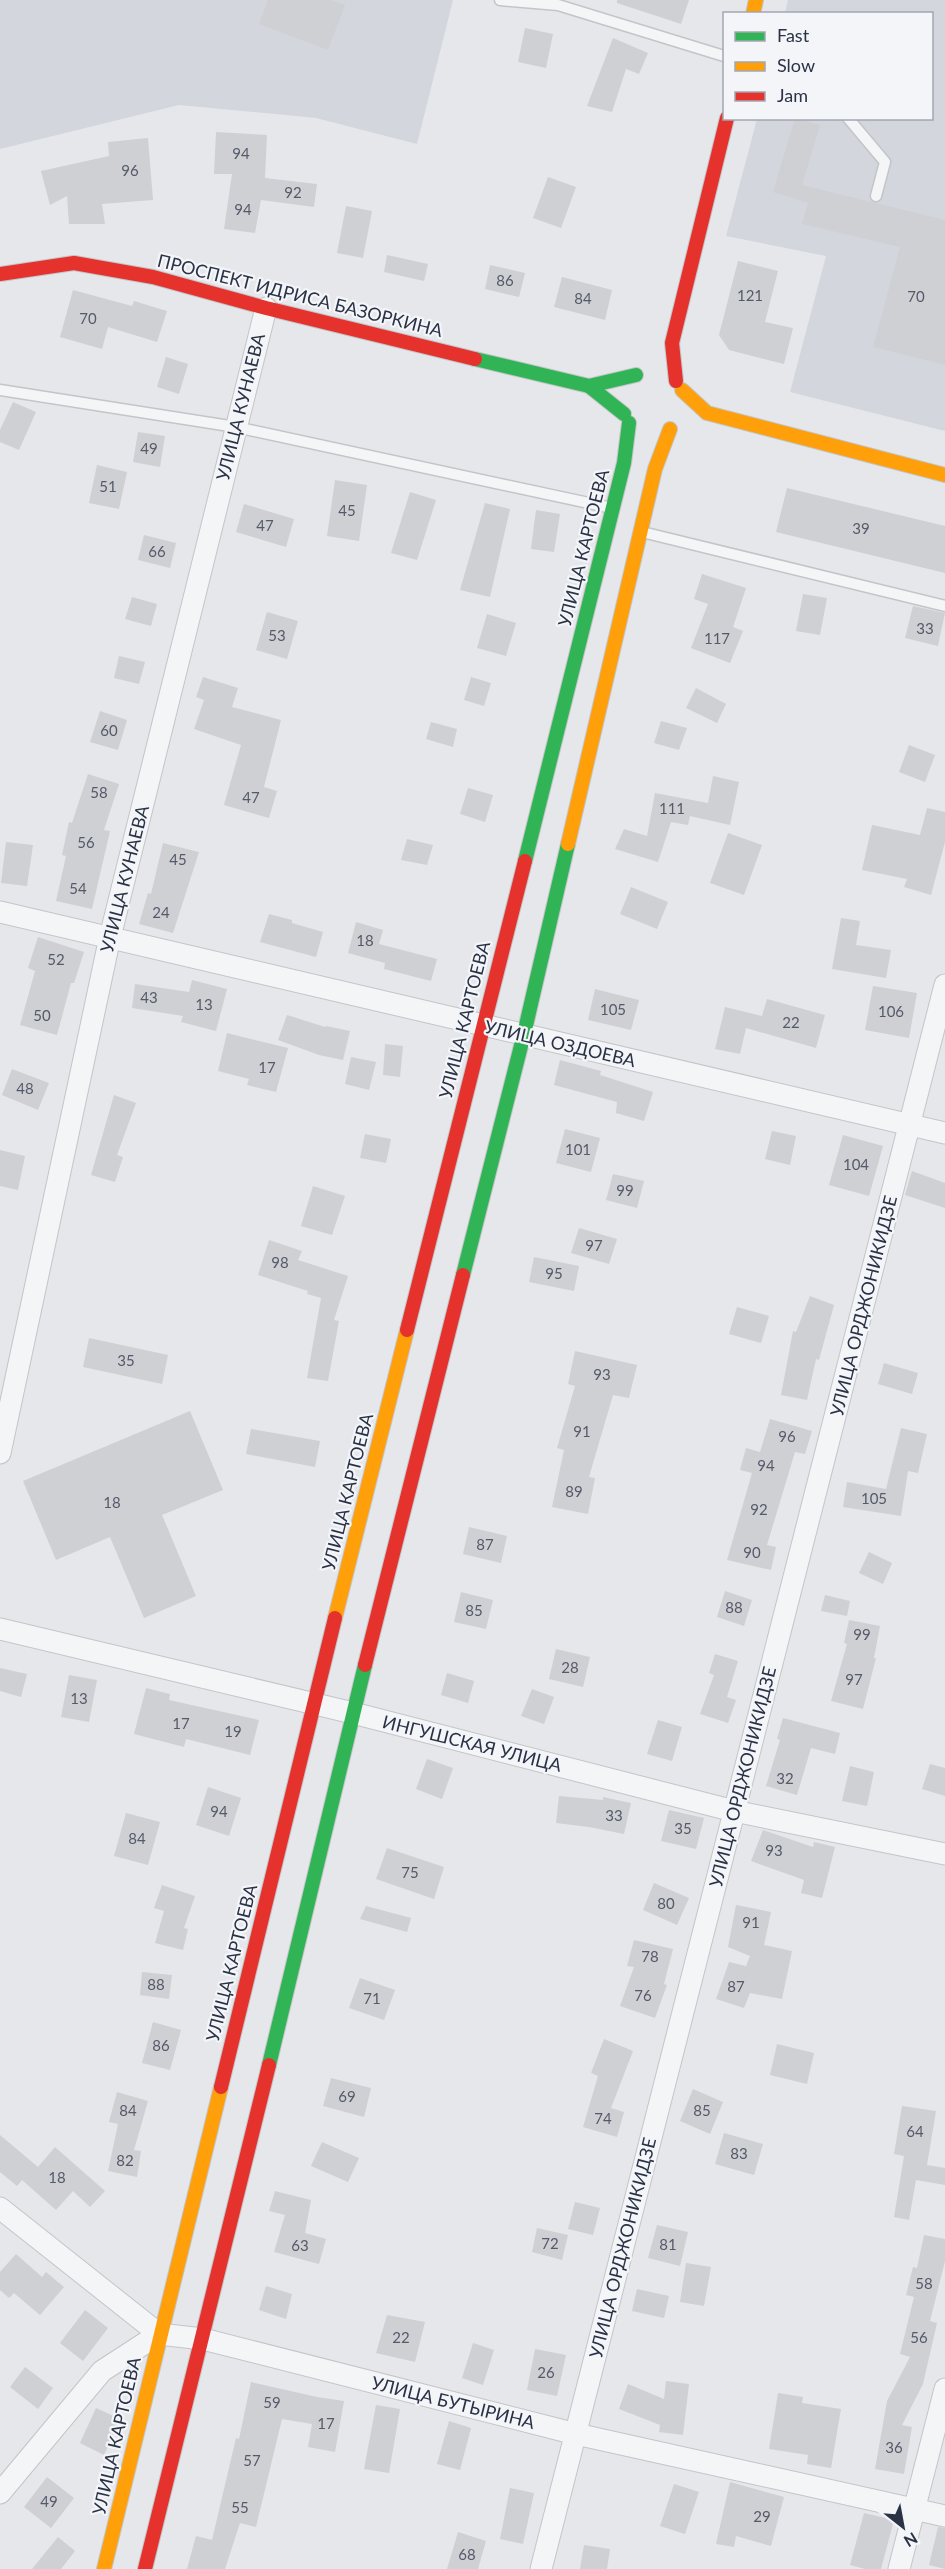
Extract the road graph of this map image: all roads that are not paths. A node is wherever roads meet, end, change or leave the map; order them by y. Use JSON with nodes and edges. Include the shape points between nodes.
{"nodes":[{"id":1,"x":500,"y":0,"type":"edge"},
{"id":2,"x":723,"y":56,"type":"edge"},
{"id":3,"x":727,"y":120,"type":"edge"},
{"id":4,"x":850,"y":120,"type":"edge"},
{"id":5,"x":876,"y":196,"type":"dead end"},
{"id":6,"x":0,"y":274,"type":"edge"},
{"id":7,"x":266,"y":308,"type":"junction"},
{"id":8,"x":672,"y":343,"type":"junction"},
{"id":9,"x":650,"y":369,"type":"junction"},
{"id":10,"x":590,"y":386,"type":"junction"},
{"id":11,"x":680,"y":386,"type":"junction"},
{"id":12,"x":0,"y":390,"type":"edge"},
{"id":13,"x":707,"y":413,"type":"junction"},
{"id":14,"x":680,"y":420,"type":"junction"},
{"id":15,"x":635,"y":425,"type":"junction"},
{"id":16,"x":236,"y":428,"type":"junction"},
{"id":17,"x":945,"y":475,"type":"edge"},
{"id":18,"x":613,"y":508,"type":"junction"},
{"id":19,"x":640,"y":531,"type":"junction"},
{"id":20,"x":945,"y":606,"type":"edge"},
{"id":21,"x":0,"y":912,"type":"edge"},
{"id":22,"x":110,"y":937,"type":"junction"},
{"id":23,"x":945,"y":985,"type":"edge"},
{"id":24,"x":482,"y":1026,"type":"junction"},
{"id":25,"x":524,"y":1034,"type":"junction"},
{"id":26,"x":911,"y":1125,"type":"junction"},
{"id":27,"x":945,"y":1133,"type":"edge"},
{"id":28,"x":0,"y":1453,"type":"edge"},
{"id":29,"x":0,"y":1629,"type":"edge"},
{"id":30,"x":314,"y":1704,"type":"junction"},
{"id":31,"x":353,"y":1713,"type":"junction"},
{"id":32,"x":734,"y":1811,"type":"junction"},
{"id":33,"x":945,"y":1854,"type":"edge"},
{"id":34,"x":0,"y":2208,"type":"edge"},
{"id":35,"x":159,"y":2334,"type":"junction"},
{"id":36,"x":203,"y":2339,"type":"junction"},
{"id":37,"x":945,"y":2389,"type":"edge"},
{"id":38,"x":576,"y":2434,"type":"junction"},
{"id":39,"x":0,"y":2493,"type":"edge"},
{"id":40,"x":915,"y":2508,"type":"junction"},
{"id":41,"x":945,"y":2516,"type":"edge"},
{"id":42,"x":104,"y":2569,"type":"edge"},
{"id":43,"x":145,"y":2569,"type":"edge"},
{"id":44,"x":541,"y":2569,"type":"edge"},
{"id":45,"x":899,"y":2569,"type":"edge"}],
"edges":[{"from":1,"to":2,"type":"lane","via":[[558,5]]},
{"from":3,"to":8,"type":"main road"},
{"from":4,"to":5,"type":"lane","via":[[885,162]]},
{"from":6,"to":7,"type":"main road","name":"ПРОСПЕКТ ИДРИСА БАЗОРКИНА","via":[[74,263],[153,277]]},
{"from":7,"to":10,"type":"main road","name":"ПРОСПЕКТ ИДРИСА БАЗОРКИНА"},
{"from":7,"to":16,"type":"street","name":"УЛИЦА КУНАЕВА"},
{"from":8,"to":9,"type":"main road"},
{"from":8,"to":11,"type":"main road"},
{"from":9,"to":10,"type":"main road","name":"ПРОСПЕКТ ИДРИСА БАЗОРКИНА"},
{"from":9,"to":11,"type":"main road","via":[[668,374]]},
{"from":9,"to":15,"type":"main road","via":[[628,382],[623,392],[621,403]]},
{"from":10,"to":15,"type":"main road","name":"ПРОСПЕКТ ИДРИСА БАЗОРКИНА"},
{"from":11,"to":13,"type":"main road"},
{"from":11,"to":14,"type":"main road","via":[[685,401]]},
{"from":12,"to":16,"type":"lane"},
{"from":13,"to":14,"type":"main road"},
{"from":13,"to":17,"type":"main road"},
{"from":14,"to":15,"type":"main road"},
{"from":14,"to":19,"type":"main road","via":[[655,469]]},
{"from":15,"to":18,"type":"main road","name":"УЛИЦА КАРТОЕВА"},
{"from":16,"to":18,"type":"lane"},
{"from":16,"to":22,"type":"street","name":"УЛИЦА КУНАЕВА"},
{"from":18,"to":24,"type":"main road","name":"УЛИЦА КАРТОЕВА"},
{"from":19,"to":20,"type":"lane"},
{"from":19,"to":25,"type":"main road"},
{"from":21,"to":22,"type":"street","name":"УЛИЦА ОЗДОЕВА"},
{"from":22,"to":24,"type":"street","name":"УЛИЦА ОЗДОЕВА"},
{"from":22,"to":28,"type":"street","name":"УЛИЦА КУНАЕВА"},
{"from":23,"to":26,"type":"street","name":"УЛИЦА ОРДЖОНИКИДЗЕ"},
{"from":24,"to":25,"type":"street","name":"УЛИЦА ОЗДОЕВА"},
{"from":24,"to":30,"type":"main road","name":"УЛИЦА КАРТОЕВА"},
{"from":25,"to":26,"type":"street","name":"УЛИЦА ОЗДОЕВА"},
{"from":25,"to":31,"type":"main road"},
{"from":26,"to":27,"type":"street","name":"УЛИЦА ОЗДОЕВА"},
{"from":26,"to":32,"type":"street","name":"УЛИЦА ОРДЖОНИКИДЗЕ"},
{"from":29,"to":30,"type":"street","name":"ИНГУШСКАЯ УЛИЦА"},
{"from":30,"to":31,"type":"street","name":"ИНГУШСКАЯ УЛИЦА"},
{"from":30,"to":35,"type":"main road","name":"УЛИЦА КАРТОЕВА"},
{"from":31,"to":32,"type":"street","name":"ИНГУШСКАЯ УЛИЦА"},
{"from":31,"to":36,"type":"main road"},
{"from":32,"to":33,"type":"street","name":"ИНГУШСКАЯ УЛИЦА"},
{"from":32,"to":38,"type":"street","name":"УЛИЦА ОРДЖОНИКИДЗЕ"},
{"from":34,"to":35,"type":"street"},
{"from":35,"to":36,"type":"street","name":"УЛИЦА БУТЫРИНА"},
{"from":35,"to":39,"type":"street","via":[[102,2371]]},
{"from":35,"to":42,"type":"main road","name":"УЛИЦА КАРТОЕВА"},
{"from":36,"to":38,"type":"street","name":"УЛИЦА БУТЫРИНА"},
{"from":36,"to":43,"type":"main road"},
{"from":37,"to":40,"type":"street"},
{"from":38,"to":40,"type":"street","name":"УЛИЦА БУТЫРИНА"},
{"from":38,"to":44,"type":"street","name":"УЛИЦА ОРДЖОНИКИДЗЕ"},
{"from":40,"to":41,"type":"street","name":"УЛИЦА БУТЫРИНА"},
{"from":40,"to":45,"type":"street"}]}
